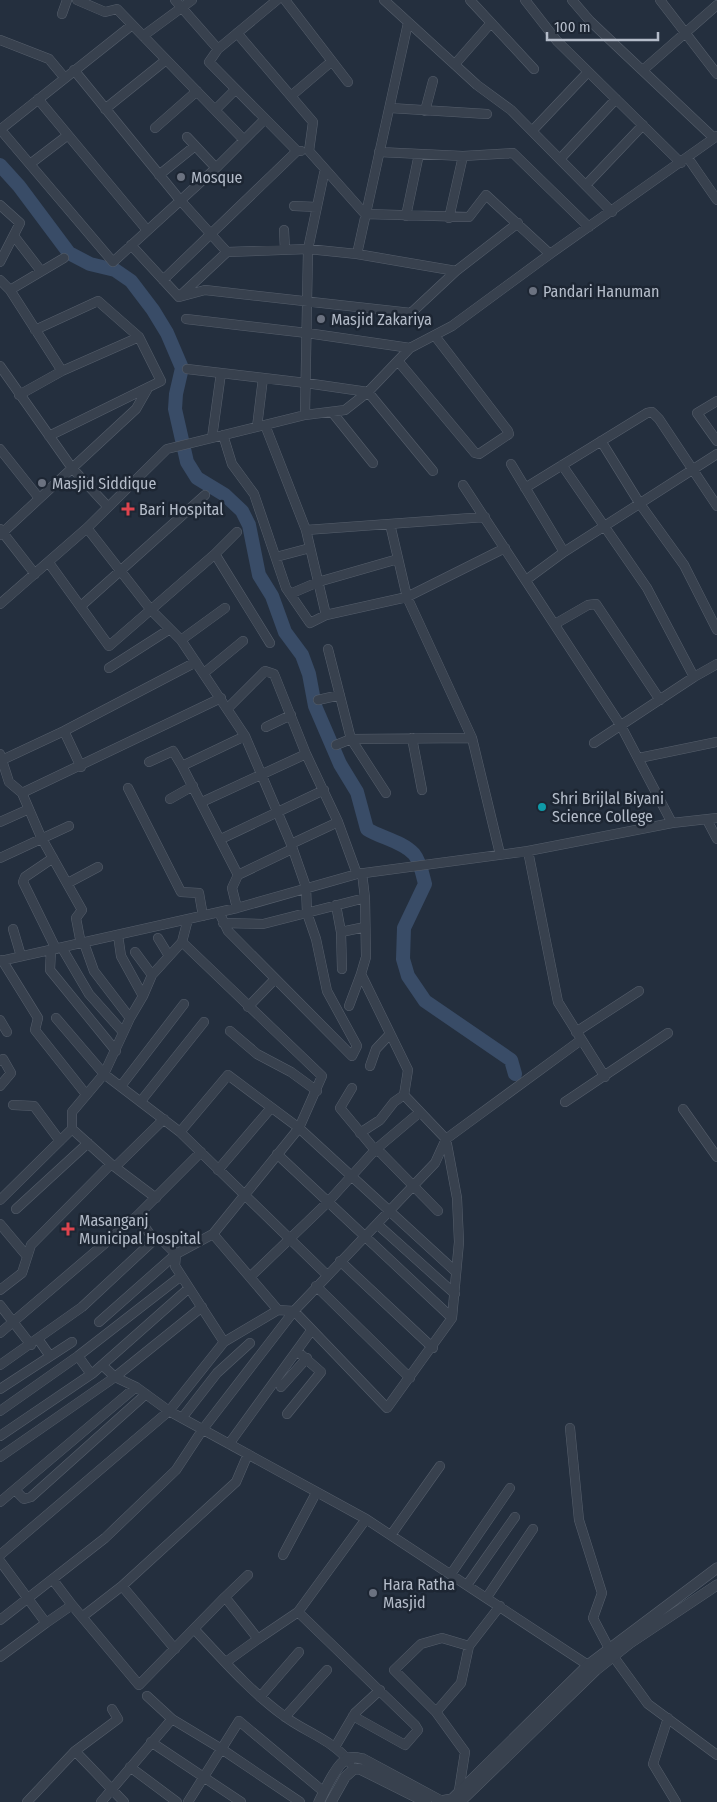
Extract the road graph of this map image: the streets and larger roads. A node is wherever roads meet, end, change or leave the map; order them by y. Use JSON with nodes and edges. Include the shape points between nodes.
{"nodes":[{"id":1,"x":67,"y":0,"type":"edge"},
{"id":2,"x":77,"y":0,"type":"edge"},
{"id":3,"x":175,"y":0,"type":"edge"},
{"id":4,"x":192,"y":0,"type":"edge"},
{"id":5,"x":277,"y":0,"type":"edge"},
{"id":6,"x":285,"y":0,"type":"edge"},
{"id":7,"x":384,"y":0,"type":"edge"},
{"id":8,"x":470,"y":0,"type":"edge"},
{"id":9,"x":525,"y":0,"type":"edge"},
{"id":10,"x":572,"y":0,"type":"edge"},
{"id":11,"x":660,"y":0,"type":"edge"},
{"id":12,"x":713,"y":0,"type":"edge"},
{"id":13,"x":717,"y":5,"type":"edge"},
{"id":14,"x":182,"y":8,"type":"junction"},
{"id":15,"x":62,"y":14,"type":"dead end"},
{"id":16,"x":408,"y":23,"type":"junction"},
{"id":17,"x":490,"y":23,"type":"junction"},
{"id":18,"x":132,"y":25,"type":"junction"},
{"id":19,"x":685,"y":32,"type":"junction"},
{"id":20,"x":237,"y":33,"type":"junction"},
{"id":21,"x":143,"y":36,"type":"junction"},
{"id":22,"x":0,"y":40,"type":"edge"},
{"id":23,"x":218,"y":49,"type":"junction"},
{"id":24,"x":166,"y":60,"type":"junction"},
{"id":25,"x":332,"y":61,"type":"junction"},
{"id":26,"x":455,"y":64,"type":"junction"},
{"id":27,"x":534,"y":69,"type":"dead end"},
{"id":28,"x":74,"y":70,"type":"junction"},
{"id":29,"x":643,"y":70,"type":"junction"},
{"id":30,"x":588,"y":72,"type":"junction"},
{"id":31,"x":717,"y":74,"type":"edge"},
{"id":32,"x":64,"y":77,"type":"junction"},
{"id":33,"x":433,"y":81,"type":"dead end"},
{"id":34,"x":348,"y":82,"type":"dead end"},
{"id":35,"x":235,"y":90,"type":"junction"},
{"id":36,"x":197,"y":91,"type":"junction"},
{"id":37,"x":291,"y":96,"type":"junction"},
{"id":38,"x":616,"y":99,"type":"junction"},
{"id":39,"x":38,"y":100,"type":"junction"},
{"id":40,"x":390,"y":108,"type":"junction"},
{"id":41,"x":105,"y":109,"type":"junction"},
{"id":42,"x":215,"y":110,"type":"junction"},
{"id":43,"x":425,"y":110,"type":"junction"},
{"id":44,"x":487,"y":114,"type":"dead end"},
{"id":45,"x":264,"y":120,"type":"junction"},
{"id":46,"x":643,"y":125,"type":"junction"},
{"id":47,"x":155,"y":128,"type":"dead end"},
{"id":48,"x":1,"y":129,"type":"edge"},
{"id":49,"x":532,"y":131,"type":"junction"},
{"id":50,"x":68,"y":136,"type":"junction"},
{"id":51,"x":187,"y":137,"type":"dead end"},
{"id":52,"x":716,"y":137,"type":"edge"},
{"id":53,"x":244,"y":140,"type":"junction"},
{"id":54,"x":195,"y":146,"type":"junction"},
{"id":55,"x":297,"y":151,"type":"junction"},
{"id":56,"x":309,"y":151,"type":"junction"},
{"id":57,"x":378,"y":152,"type":"junction"},
{"id":58,"x":420,"y":154,"type":"junction"},
{"id":59,"x":463,"y":156,"type":"junction"},
{"id":60,"x":560,"y":159,"type":"junction"},
{"id":61,"x":685,"y":160,"type":"junction"},
{"id":62,"x":30,"y":164,"type":"junction"},
{"id":63,"x":216,"y":168,"type":"junction"},
{"id":64,"x":325,"y":169,"type":"junction"},
{"id":65,"x":159,"y":175,"type":"junction"},
{"id":66,"x":586,"y":185,"type":"junction"},
{"id":67,"x":713,"y":186,"type":"edge"},
{"id":68,"x":180,"y":200,"type":"junction"},
{"id":69,"x":717,"y":200,"type":"edge"},
{"id":70,"x":0,"y":205,"type":"edge"},
{"id":71,"x":294,"y":206,"type":"dead end"},
{"id":72,"x":317,"y":207,"type":"junction"},
{"id":73,"x":612,"y":212,"type":"junction"},
{"id":74,"x":365,"y":214,"type":"junction"},
{"id":75,"x":406,"y":216,"type":"junction"},
{"id":76,"x":449,"y":218,"type":"junction"},
{"id":77,"x":518,"y":223,"type":"junction"},
{"id":78,"x":589,"y":227,"type":"junction"},
{"id":79,"x":148,"y":230,"type":"junction"},
{"id":80,"x":284,"y":230,"type":"dead end"},
{"id":81,"x":210,"y":235,"type":"junction"},
{"id":82,"x":14,"y":236,"type":"junction"},
{"id":83,"x":131,"y":245,"type":"junction"},
{"id":84,"x":308,"y":249,"type":"junction"},
{"id":85,"x":285,"y":250,"type":"junction"},
{"id":86,"x":226,"y":252,"type":"junction"},
{"id":87,"x":356,"y":254,"type":"junction"},
{"id":88,"x":550,"y":254,"type":"junction"},
{"id":89,"x":64,"y":258,"type":"dead end"},
{"id":90,"x":0,"y":262,"type":"edge"},
{"id":91,"x":42,"y":271,"type":"junction"},
{"id":92,"x":456,"y":272,"type":"junction"},
{"id":93,"x":0,"y":280,"type":"edge"},
{"id":94,"x":163,"y":280,"type":"junction"},
{"id":95,"x":10,"y":290,"type":"junction"},
{"id":96,"x":179,"y":297,"type":"junction"},
{"id":97,"x":307,"y":302,"type":"junction"},
{"id":98,"x":186,"y":319,"type":"dead end"},
{"id":99,"x":35,"y":330,"type":"junction"},
{"id":100,"x":307,"y":333,"type":"junction"},
{"id":101,"x":139,"y":336,"type":"junction"},
{"id":102,"x":435,"y":336,"type":"junction"},
{"id":103,"x":410,"y":348,"type":"junction"},
{"id":104,"x":398,"y":361,"type":"junction"},
{"id":105,"x":0,"y":366,"type":"edge"},
{"id":106,"x":187,"y":369,"type":"dead end"},
{"id":107,"x":62,"y":371,"type":"junction"},
{"id":108,"x":222,"y":373,"type":"junction"},
{"id":109,"x":263,"y":378,"type":"junction"},
{"id":110,"x":306,"y":382,"type":"junction"},
{"id":111,"x":148,"y":388,"type":"junction"},
{"id":112,"x":368,"y":392,"type":"junction"},
{"id":113,"x":19,"y":395,"type":"junction"},
{"id":114,"x":717,"y":401,"type":"edge"},
{"id":115,"x":332,"y":412,"type":"junction"},
{"id":116,"x":305,"y":415,"type":"junction"},
{"id":117,"x":261,"y":426,"type":"junction"},
{"id":118,"x":49,"y":436,"type":"junction"},
{"id":119,"x":223,"y":436,"type":"junction"},
{"id":120,"x":212,"y":438,"type":"junction"},
{"id":121,"x":601,"y":441,"type":"junction"},
{"id":122,"x":717,"y":441,"type":"edge"},
{"id":123,"x":0,"y":449,"type":"edge"},
{"id":124,"x":717,"y":454,"type":"edge"},
{"id":125,"x":373,"y":464,"type":"dead end"},
{"id":126,"x":511,"y":464,"type":"dead end"},
{"id":127,"x":562,"y":465,"type":"junction"},
{"id":128,"x":72,"y":468,"type":"junction"},
{"id":129,"x":433,"y":471,"type":"dead end"},
{"id":130,"x":691,"y":471,"type":"junction"},
{"id":131,"x":463,"y":485,"type":"dead end"},
{"id":132,"x":526,"y":488,"type":"junction"},
{"id":133,"x":205,"y":495,"type":"dead end"},
{"id":134,"x":39,"y":498,"type":"junction"},
{"id":135,"x":640,"y":504,"type":"junction"},
{"id":136,"x":717,"y":506,"type":"edge"},
{"id":137,"x":108,"y":507,"type":"junction"},
{"id":138,"x":485,"y":517,"type":"junction"},
{"id":139,"x":390,"y":524,"type":"junction"},
{"id":140,"x":603,"y":526,"type":"junction"},
{"id":141,"x":87,"y":528,"type":"junction"},
{"id":142,"x":306,"y":530,"type":"junction"},
{"id":143,"x":1,"y":532,"type":"edge"},
{"id":144,"x":237,"y":532,"type":"dead end"},
{"id":145,"x":310,"y":548,"type":"junction"},
{"id":146,"x":505,"y":548,"type":"junction"},
{"id":147,"x":564,"y":552,"type":"junction"},
{"id":148,"x":215,"y":554,"type":"junction"},
{"id":149,"x":276,"y":557,"type":"junction"},
{"id":150,"x":398,"y":558,"type":"junction"},
{"id":151,"x":49,"y":563,"type":"junction"},
{"id":152,"x":120,"y":571,"type":"junction"},
{"id":153,"x":35,"y":574,"type":"junction"},
{"id":154,"x":526,"y":580,"type":"junction"},
{"id":155,"x":318,"y":582,"type":"junction"},
{"id":156,"x":290,"y":594,"type":"junction"},
{"id":157,"x":407,"y":597,"type":"junction"},
{"id":158,"x":0,"y":604,"type":"edge"},
{"id":159,"x":80,"y":606,"type":"junction"},
{"id":160,"x":225,"y":608,"type":"dead end"},
{"id":161,"x":151,"y":610,"type":"junction"},
{"id":162,"x":326,"y":615,"type":"junction"},
{"id":163,"x":715,"y":618,"type":"edge"},
{"id":164,"x":555,"y":624,"type":"junction"},
{"id":165,"x":170,"y":629,"type":"junction"},
{"id":166,"x":717,"y":630,"type":"edge"},
{"id":167,"x":181,"y":640,"type":"junction"},
{"id":168,"x":243,"y":640,"type":"dead end"},
{"id":169,"x":270,"y":643,"type":"dead end"},
{"id":170,"x":328,"y":649,"type":"dead end"},
{"id":171,"x":196,"y":662,"type":"junction"},
{"id":172,"x":717,"y":664,"type":"edge"},
{"id":173,"x":109,"y":668,"type":"dead end"},
{"id":174,"x":204,"y":673,"type":"junction"},
{"id":175,"x":694,"y":677,"type":"junction"},
{"id":176,"x":340,"y":695,"type":"junction"},
{"id":177,"x":221,"y":698,"type":"junction"},
{"id":178,"x":318,"y":700,"type":"dead end"},
{"id":179,"x":660,"y":700,"type":"junction"},
{"id":180,"x":228,"y":708,"type":"junction"},
{"id":181,"x":291,"y":715,"type":"junction"},
{"id":182,"x":621,"y":726,"type":"junction"},
{"id":183,"x":266,"y":727,"type":"dead end"},
{"id":184,"x":64,"y":732,"type":"junction"},
{"id":185,"x":245,"y":736,"type":"junction"},
{"id":186,"x":412,"y":738,"type":"junction"},
{"id":187,"x":472,"y":738,"type":"junction"},
{"id":188,"x":351,"y":739,"type":"junction"},
{"id":189,"x":717,"y":742,"type":"edge"},
{"id":190,"x":594,"y":743,"type":"dead end"},
{"id":191,"x":336,"y":745,"type":"dead end"},
{"id":192,"x":306,"y":754,"type":"junction"},
{"id":193,"x":1,"y":757,"type":"edge"},
{"id":194,"x":639,"y":758,"type":"junction"},
{"id":195,"x":148,"y":762,"type":"dead end"},
{"id":196,"x":182,"y":766,"type":"junction"},
{"id":197,"x":81,"y":767,"type":"junction"},
{"id":198,"x":261,"y":776,"type":"junction"},
{"id":199,"x":10,"y":782,"type":"junction"},
{"id":200,"x":193,"y":786,"type":"junction"},
{"id":201,"x":0,"y":787,"type":"edge"},
{"id":202,"x":128,"y":788,"type":"dead end"},
{"id":203,"x":324,"y":790,"type":"junction"},
{"id":204,"x":422,"y":790,"type":"dead end"},
{"id":205,"x":22,"y":793,"type":"junction"},
{"id":206,"x":386,"y":793,"type":"dead end"},
{"id":207,"x":170,"y":799,"type":"dead end"},
{"id":208,"x":202,"y":802,"type":"junction"},
{"id":209,"x":29,"y":809,"type":"junction"},
{"id":210,"x":276,"y":813,"type":"junction"},
{"id":211,"x":712,"y":819,"type":"edge"},
{"id":212,"x":0,"y":822,"type":"edge"},
{"id":213,"x":338,"y":822,"type":"junction"},
{"id":214,"x":672,"y":823,"type":"junction"},
{"id":215,"x":69,"y":826,"type":"dead end"},
{"id":216,"x":42,"y":837,"type":"junction"},
{"id":217,"x":221,"y":839,"type":"junction"},
{"id":218,"x":717,"y":839,"type":"edge"},
{"id":219,"x":292,"y":847,"type":"junction"},
{"id":220,"x":528,"y":851,"type":"junction"},
{"id":221,"x":500,"y":854,"type":"junction"},
{"id":222,"x":0,"y":858,"type":"edge"},
{"id":223,"x":54,"y":858,"type":"junction"},
{"id":224,"x":98,"y":867,"type":"dead end"},
{"id":225,"x":360,"y":874,"type":"junction"},
{"id":226,"x":238,"y":875,"type":"junction"},
{"id":227,"x":68,"y":883,"type":"junction"},
{"id":228,"x":306,"y":887,"type":"junction"},
{"id":229,"x":365,"y":898,"type":"junction"},
{"id":230,"x":336,"y":905,"type":"junction"},
{"id":231,"x":237,"y":908,"type":"junction"},
{"id":232,"x":219,"y":912,"type":"junction"},
{"id":233,"x":307,"y":913,"type":"junction"},
{"id":234,"x":203,"y":916,"type":"junction"},
{"id":235,"x":188,"y":919,"type":"junction"},
{"id":236,"x":223,"y":922,"type":"junction"},
{"id":237,"x":365,"y":928,"type":"junction"},
{"id":238,"x":13,"y":929,"type":"dead end"},
{"id":239,"x":341,"y":932,"type":"junction"},
{"id":240,"x":118,"y":935,"type":"junction"},
{"id":241,"x":158,"y":938,"type":"dead end"},
{"id":242,"x":182,"y":942,"type":"junction"},
{"id":243,"x":82,"y":943,"type":"junction"},
{"id":244,"x":56,"y":949,"type":"junction"},
{"id":245,"x":135,"y":952,"type":"dead end"},
{"id":246,"x":21,"y":956,"type":"junction"},
{"id":247,"x":169,"y":956,"type":"junction"},
{"id":248,"x":1,"y":960,"type":"edge"},
{"id":249,"x":342,"y":969,"type":"dead end"},
{"id":250,"x":361,"y":974,"type":"junction"},
{"id":251,"x":152,"y":976,"type":"junction"},
{"id":252,"x":275,"y":979,"type":"junction"},
{"id":253,"x":639,"y":991,"type":"dead end"},
{"id":254,"x":143,"y":996,"type":"junction"},
{"id":255,"x":184,"y":1004,"type":"dead end"},
{"id":256,"x":349,"y":1006,"type":"dead end"},
{"id":257,"x":248,"y":1007,"type":"junction"},
{"id":258,"x":56,"y":1018,"type":"dead end"},
{"id":259,"x":130,"y":1018,"type":"junction"},
{"id":260,"x":0,"y":1020,"type":"edge"},
{"id":261,"x":204,"y":1022,"type":"dead end"},
{"id":262,"x":122,"y":1031,"type":"junction"},
{"id":263,"x":230,"y":1031,"type":"dead end"},
{"id":264,"x":7,"y":1032,"type":"dead end"},
{"id":265,"x":576,"y":1032,"type":"junction"},
{"id":266,"x":668,"y":1033,"type":"dead end"},
{"id":267,"x":390,"y":1034,"type":"junction"},
{"id":268,"x":581,"y":1040,"type":"junction"},
{"id":269,"x":116,"y":1051,"type":"junction"},
{"id":270,"x":0,"y":1061,"type":"edge"},
{"id":271,"x":370,"y":1066,"type":"dead end"},
{"id":272,"x":104,"y":1074,"type":"junction"},
{"id":273,"x":605,"y":1076,"type":"junction"},
{"id":274,"x":0,"y":1086,"type":"edge"},
{"id":275,"x":121,"y":1086,"type":"junction"},
{"id":276,"x":352,"y":1088,"type":"dead end"},
{"id":277,"x":317,"y":1091,"type":"junction"},
{"id":278,"x":86,"y":1093,"type":"junction"},
{"id":279,"x":404,"y":1095,"type":"junction"},
{"id":280,"x":141,"y":1101,"type":"junction"},
{"id":281,"x":565,"y":1102,"type":"dead end"},
{"id":282,"x":13,"y":1106,"type":"dead end"},
{"id":283,"x":271,"y":1108,"type":"junction"},
{"id":284,"x":683,"y":1109,"type":"dead end"},
{"id":285,"x":420,"y":1112,"type":"junction"},
{"id":286,"x":164,"y":1119,"type":"junction"},
{"id":287,"x":299,"y":1128,"type":"junction"},
{"id":288,"x":72,"y":1129,"type":"junction"},
{"id":289,"x":180,"y":1132,"type":"junction"},
{"id":290,"x":360,"y":1132,"type":"junction"},
{"id":291,"x":446,"y":1139,"type":"junction"},
{"id":292,"x":60,"y":1141,"type":"junction"},
{"id":293,"x":88,"y":1143,"type":"junction"},
{"id":294,"x":375,"y":1150,"type":"junction"},
{"id":295,"x":201,"y":1152,"type":"junction"},
{"id":296,"x":277,"y":1154,"type":"junction"},
{"id":297,"x":717,"y":1157,"type":"edge"},
{"id":298,"x":113,"y":1165,"type":"junction"},
{"id":299,"x":218,"y":1170,"type":"junction"},
{"id":300,"x":352,"y":1175,"type":"junction"},
{"id":301,"x":414,"y":1184,"type":"junction"},
{"id":302,"x":244,"y":1194,"type":"junction"},
{"id":303,"x":156,"y":1198,"type":"junction"},
{"id":304,"x":0,"y":1200,"type":"edge"},
{"id":305,"x":328,"y":1202,"type":"junction"},
{"id":306,"x":16,"y":1208,"type":"dead end"},
{"id":307,"x":438,"y":1211,"type":"dead end"},
{"id":308,"x":388,"y":1212,"type":"junction"},
{"id":309,"x":137,"y":1216,"type":"junction"},
{"id":310,"x":0,"y":1224,"type":"edge"},
{"id":311,"x":377,"y":1224,"type":"junction"},
{"id":312,"x":213,"y":1234,"type":"junction"},
{"id":313,"x":363,"y":1237,"type":"junction"},
{"id":314,"x":289,"y":1238,"type":"junction"},
{"id":315,"x":154,"y":1240,"type":"junction"},
{"id":316,"x":176,"y":1254,"type":"junction"},
{"id":317,"x":26,"y":1255,"type":"junction"},
{"id":318,"x":340,"y":1261,"type":"junction"},
{"id":319,"x":456,"y":1272,"type":"junction"},
{"id":320,"x":327,"y":1275,"type":"junction"},
{"id":321,"x":182,"y":1276,"type":"junction"},
{"id":322,"x":250,"y":1277,"type":"junction"},
{"id":323,"x":316,"y":1286,"type":"junction"},
{"id":324,"x":189,"y":1288,"type":"junction"},
{"id":325,"x":0,"y":1290,"type":"edge"},
{"id":326,"x":455,"y":1294,"type":"junction"},
{"id":327,"x":0,"y":1305,"type":"edge"},
{"id":328,"x":202,"y":1308,"type":"junction"},
{"id":329,"x":278,"y":1310,"type":"junction"},
{"id":330,"x":294,"y":1311,"type":"junction"},
{"id":331,"x":452,"y":1318,"type":"junction"},
{"id":332,"x":99,"y":1322,"type":"dead end"},
{"id":333,"x":14,"y":1323,"type":"junction"},
{"id":334,"x":311,"y":1331,"type":"junction"},
{"id":335,"x":0,"y":1334,"type":"edge"},
{"id":336,"x":35,"y":1342,"type":"junction"},
{"id":337,"x":72,"y":1342,"type":"dead end"},
{"id":338,"x":224,"y":1342,"type":"junction"},
{"id":339,"x":250,"y":1342,"type":"dead end"},
{"id":340,"x":433,"y":1348,"type":"junction"},
{"id":341,"x":297,"y":1350,"type":"junction"},
{"id":342,"x":54,"y":1354,"type":"junction"},
{"id":343,"x":78,"y":1356,"type":"junction"},
{"id":344,"x":306,"y":1358,"type":"junction"},
{"id":345,"x":68,"y":1364,"type":"junction"},
{"id":346,"x":0,"y":1365,"type":"edge"},
{"id":347,"x":102,"y":1365,"type":"junction"},
{"id":348,"x":91,"y":1374,"type":"junction"},
{"id":349,"x":115,"y":1377,"type":"junction"},
{"id":350,"x":410,"y":1378,"type":"junction"},
{"id":351,"x":136,"y":1387,"type":"junction"},
{"id":352,"x":281,"y":1387,"type":"dead end"},
{"id":353,"x":0,"y":1389,"type":"edge"},
{"id":354,"x":146,"y":1394,"type":"junction"},
{"id":355,"x":0,"y":1411,"type":"edge"},
{"id":356,"x":169,"y":1411,"type":"junction"},
{"id":357,"x":287,"y":1414,"type":"dead end"},
{"id":358,"x":182,"y":1418,"type":"junction"},
{"id":359,"x":570,"y":1428,"type":"dead end"},
{"id":360,"x":203,"y":1429,"type":"junction"},
{"id":361,"x":0,"y":1436,"type":"edge"},
{"id":362,"x":229,"y":1444,"type":"junction"},
{"id":363,"x":248,"y":1454,"type":"junction"},
{"id":364,"x":0,"y":1457,"type":"edge"},
{"id":365,"x":440,"y":1466,"type":"dead end"},
{"id":366,"x":510,"y":1488,"type":"dead end"},
{"id":367,"x":15,"y":1490,"type":"junction"},
{"id":368,"x":316,"y":1493,"type":"junction"},
{"id":369,"x":0,"y":1502,"type":"edge"},
{"id":370,"x":515,"y":1517,"type":"dead end"},
{"id":371,"x":366,"y":1520,"type":"junction"},
{"id":372,"x":533,"y":1530,"type":"dead end"},
{"id":373,"x":391,"y":1535,"type":"junction"},
{"id":374,"x":0,"y":1556,"type":"edge"},
{"id":375,"x":283,"y":1556,"type":"dead end"},
{"id":376,"x":0,"y":1561,"type":"edge"},
{"id":377,"x":717,"y":1568,"type":"edge"},
{"id":378,"x":3,"y":1572,"type":"edge"},
{"id":379,"x":451,"y":1574,"type":"junction"},
{"id":380,"x":248,"y":1575,"type":"dead end"},
{"id":381,"x":53,"y":1580,"type":"junction"},
{"id":382,"x":467,"y":1585,"type":"junction"},
{"id":383,"x":717,"y":1585,"type":"edge"},
{"id":384,"x":122,"y":1586,"type":"junction"},
{"id":385,"x":225,"y":1597,"type":"junction"},
{"id":386,"x":487,"y":1597,"type":"junction"},
{"id":387,"x":29,"y":1599,"type":"junction"},
{"id":388,"x":72,"y":1605,"type":"junction"},
{"id":389,"x":500,"y":1606,"type":"junction"},
{"id":390,"x":298,"y":1612,"type":"junction"},
{"id":391,"x":82,"y":1617,"type":"junction"},
{"id":392,"x":0,"y":1620,"type":"edge"},
{"id":393,"x":46,"y":1623,"type":"junction"},
{"id":394,"x":195,"y":1630,"type":"junction"},
{"id":395,"x":258,"y":1639,"type":"junction"},
{"id":396,"x":469,"y":1646,"type":"junction"},
{"id":397,"x":175,"y":1649,"type":"junction"},
{"id":398,"x":300,"y":1652,"type":"dead end"},
{"id":399,"x":611,"y":1652,"type":"junction"},
{"id":400,"x":0,"y":1657,"type":"edge"},
{"id":401,"x":226,"y":1662,"type":"junction"},
{"id":402,"x":592,"y":1667,"type":"junction"},
{"id":403,"x":327,"y":1670,"type":"dead end"},
{"id":404,"x":380,"y":1690,"type":"junction"},
{"id":405,"x":147,"y":1696,"type":"dead end"},
{"id":406,"x":260,"y":1697,"type":"junction"},
{"id":407,"x":112,"y":1709,"type":"dead end"},
{"id":408,"x":436,"y":1712,"type":"junction"},
{"id":409,"x":353,"y":1716,"type":"junction"},
{"id":410,"x":285,"y":1717,"type":"junction"},
{"id":411,"x":668,"y":1718,"type":"junction"},
{"id":412,"x":172,"y":1719,"type":"junction"},
{"id":413,"x":150,"y":1742,"type":"junction"},
{"id":414,"x":220,"y":1748,"type":"junction"},
{"id":415,"x":335,"y":1748,"type":"junction"},
{"id":416,"x":75,"y":1751,"type":"junction"},
{"id":417,"x":717,"y":1755,"type":"edge"},
{"id":418,"x":347,"y":1759,"type":"junction"},
{"id":419,"x":130,"y":1766,"type":"junction"},
{"id":420,"x":354,"y":1769,"type":"junction"},
{"id":421,"x":202,"y":1778,"type":"junction"},
{"id":422,"x":111,"y":1790,"type":"junction"},
{"id":423,"x":324,"y":1792,"type":"junction"},
{"id":424,"x":287,"y":1798,"type":"edge"},
{"id":425,"x":452,"y":1800,"type":"edge"},
{"id":426,"x":27,"y":1802,"type":"edge"},
{"id":427,"x":101,"y":1802,"type":"edge"},
{"id":428,"x":124,"y":1802,"type":"edge"},
{"id":429,"x":178,"y":1802,"type":"edge"},
{"id":430,"x":188,"y":1802,"type":"edge"},
{"id":431,"x":241,"y":1802,"type":"edge"},
{"id":432,"x":300,"y":1802,"type":"edge"},
{"id":433,"x":319,"y":1802,"type":"edge"},
{"id":434,"x":331,"y":1802,"type":"edge"},
{"id":435,"x":426,"y":1802,"type":"edge"},
{"id":436,"x":676,"y":1802,"type":"edge"}],
"edges":[{"from":1,"to":15,"type":"street"},
{"from":2,"to":18,"type":"street","via":[[105,12],[117,9]]},
{"from":3,"to":14,"type":"street"},
{"from":4,"to":14,"type":"street"},
{"from":5,"to":20,"type":"street"},
{"from":6,"to":25,"type":"street"},
{"from":7,"to":16,"type":"street"},
{"from":8,"to":17,"type":"street"},
{"from":9,"to":30,"type":"street","via":[[557,41]]},
{"from":10,"to":29,"type":"street"},
{"from":11,"to":19,"type":"street"},
{"from":12,"to":13,"type":"street"},
{"from":13,"to":19,"type":"street"},
{"from":14,"to":21,"type":"street"},
{"from":14,"to":23,"type":"street"},
{"from":16,"to":26,"type":"street"},
{"from":16,"to":40,"type":"street"},
{"from":17,"to":26,"type":"street"},
{"from":17,"to":27,"type":"street"},
{"from":18,"to":21,"type":"street"},
{"from":18,"to":28,"type":"street"},
{"from":19,"to":29,"type":"street"},
{"from":19,"to":31,"type":"street"},
{"from":20,"to":23,"type":"street"},
{"from":20,"to":37,"type":"street"},
{"from":21,"to":24,"type":"street"},
{"from":22,"to":32,"type":"street","via":[[49,59]]},
{"from":23,"to":35,"type":"street","via":[[209,62]]},
{"from":24,"to":36,"type":"street"},
{"from":24,"to":41,"type":"street"},
{"from":25,"to":34,"type":"street"},
{"from":25,"to":37,"type":"street"},
{"from":26,"to":49,"type":"street"},
{"from":28,"to":32,"type":"street"},
{"from":28,"to":41,"type":"street"},
{"from":29,"to":52,"type":"street"},
{"from":30,"to":38,"type":"street"},
{"from":30,"to":49,"type":"street"},
{"from":32,"to":39,"type":"street"},
{"from":33,"to":43,"type":"street"},
{"from":35,"to":42,"type":"street"},
{"from":35,"to":45,"type":"street"},
{"from":36,"to":42,"type":"street"},
{"from":36,"to":47,"type":"street"},
{"from":37,"to":56,"type":"street","via":[[313,122]]},
{"from":38,"to":46,"type":"street"},
{"from":38,"to":60,"type":"street"},
{"from":39,"to":48,"type":"street"},
{"from":39,"to":50,"type":"street"},
{"from":40,"to":43,"type":"street"},
{"from":40,"to":57,"type":"street"},
{"from":41,"to":65,"type":"street"},
{"from":42,"to":53,"type":"street"},
{"from":43,"to":44,"type":"street"},
{"from":45,"to":53,"type":"street"},
{"from":45,"to":55,"type":"street"},
{"from":46,"to":61,"type":"street"},
{"from":46,"to":66,"type":"street"},
{"from":48,"to":62,"type":"street"},
{"from":49,"to":60,"type":"street"},
{"from":50,"to":62,"type":"street"},
{"from":50,"to":79,"type":"street"},
{"from":51,"to":54,"type":"street"},
{"from":52,"to":61,"type":"street"},
{"from":53,"to":63,"type":"street"},
{"from":54,"to":63,"type":"street"},
{"from":54,"to":65,"type":"street"},
{"from":55,"to":56,"type":"street"},
{"from":55,"to":81,"type":"street"},
{"from":56,"to":64,"type":"street"},
{"from":57,"to":58,"type":"street"},
{"from":57,"to":74,"type":"street"},
{"from":58,"to":59,"type":"street"},
{"from":58,"to":75,"type":"street"},
{"from":59,"to":76,"type":"street"},
{"from":59,"to":78,"type":"street","via":[[513,153]]},
{"from":60,"to":66,"type":"street"},
{"from":61,"to":67,"type":"street"},
{"from":61,"to":73,"type":"street"},
{"from":62,"to":83,"type":"street","via":[[113,262]]},
{"from":63,"to":68,"type":"street"},
{"from":64,"to":72,"type":"street"},
{"from":64,"to":74,"type":"street"},
{"from":65,"to":68,"type":"street"},
{"from":66,"to":73,"type":"street"},
{"from":67,"to":69,"type":"street"},
{"from":68,"to":79,"type":"street"},
{"from":68,"to":81,"type":"street"},
{"from":70,"to":82,"type":"street","via":[[20,223]]},
{"from":71,"to":72,"type":"street"},
{"from":72,"to":84,"type":"street"},
{"from":73,"to":78,"type":"street"},
{"from":74,"to":75,"type":"street"},
{"from":74,"to":87,"type":"street"},
{"from":75,"to":76,"type":"street"},
{"from":76,"to":77,"type":"street","via":[[468,217],[486,195]]},
{"from":77,"to":88,"type":"street"},
{"from":77,"to":92,"type":"street"},
{"from":78,"to":88,"type":"street"},
{"from":79,"to":83,"type":"street"},
{"from":80,"to":85,"type":"street"},
{"from":81,"to":86,"type":"street"},
{"from":81,"to":94,"type":"street"},
{"from":82,"to":90,"type":"street"},
{"from":82,"to":91,"type":"street"},
{"from":83,"to":94,"type":"street"},
{"from":84,"to":85,"type":"street"},
{"from":84,"to":87,"type":"street"},
{"from":84,"to":97,"type":"street"},
{"from":85,"to":86,"type":"street"},
{"from":86,"to":96,"type":"street"},
{"from":87,"to":92,"type":"street"},
{"from":88,"to":102,"type":"street"},
{"from":89,"to":91,"type":"street"},
{"from":91,"to":95,"type":"street"},
{"from":92,"to":97,"type":"street","via":[[411,313]]},
{"from":93,"to":95,"type":"street"},
{"from":94,"to":96,"type":"street"},
{"from":95,"to":99,"type":"street"},
{"from":96,"to":97,"type":"street","via":[[205,290]]},
{"from":97,"to":100,"type":"street"},
{"from":98,"to":100,"type":"street"},
{"from":99,"to":101,"type":"street","via":[[98,301]]},
{"from":99,"to":107,"type":"street"},
{"from":100,"to":103,"type":"street"},
{"from":100,"to":110,"type":"street"},
{"from":101,"to":107,"type":"street"},
{"from":101,"to":111,"type":"street","via":[[161,381]]},
{"from":102,"to":103,"type":"street"},
{"from":102,"to":104,"type":"street","via":[[508,430],[506,438],[480,454],[474,453]]},
{"from":103,"to":104,"type":"street"},
{"from":104,"to":112,"type":"street"},
{"from":105,"to":113,"type":"street"},
{"from":106,"to":108,"type":"street"},
{"from":107,"to":113,"type":"street"},
{"from":108,"to":109,"type":"street"},
{"from":108,"to":120,"type":"street"},
{"from":109,"to":110,"type":"street"},
{"from":109,"to":117,"type":"street"},
{"from":110,"to":112,"type":"street"},
{"from":110,"to":116,"type":"street"},
{"from":111,"to":118,"type":"street"},
{"from":111,"to":128,"type":"street","via":[[136,409]]},
{"from":112,"to":115,"type":"street","via":[[345,410]]},
{"from":112,"to":129,"type":"street"},
{"from":113,"to":118,"type":"street"},
{"from":114,"to":122,"type":"street","via":[[697,413]]},
{"from":115,"to":116,"type":"street"},
{"from":115,"to":125,"type":"street"},
{"from":116,"to":117,"type":"street"},
{"from":117,"to":119,"type":"street"},
{"from":117,"to":142,"type":"street","via":[[278,454]]},
{"from":118,"to":128,"type":"street"},
{"from":119,"to":120,"type":"street"},
{"from":119,"to":149,"type":"street","via":[[233,467],[254,494]]},
{"from":120,"to":137,"type":"street","via":[[167,449]]},
{"from":121,"to":127,"type":"street"},
{"from":121,"to":130,"type":"street","via":[[652,412]]},
{"from":121,"to":135,"type":"street"},
{"from":123,"to":134,"type":"street"},
{"from":124,"to":130,"type":"street"},
{"from":126,"to":132,"type":"street"},
{"from":127,"to":132,"type":"street"},
{"from":127,"to":140,"type":"street"},
{"from":128,"to":134,"type":"street"},
{"from":128,"to":137,"type":"street"},
{"from":130,"to":135,"type":"street"},
{"from":130,"to":136,"type":"street"},
{"from":131,"to":138,"type":"street"},
{"from":132,"to":147,"type":"street"},
{"from":133,"to":152,"type":"street"},
{"from":134,"to":143,"type":"street"},
{"from":135,"to":140,"type":"street"},
{"from":135,"to":163,"type":"street","via":[[684,565]]},
{"from":137,"to":141,"type":"street"},
{"from":138,"to":139,"type":"street"},
{"from":138,"to":146,"type":"street"},
{"from":139,"to":142,"type":"street"},
{"from":139,"to":150,"type":"street"},
{"from":140,"to":147,"type":"street"},
{"from":140,"to":175,"type":"street","via":[[647,588]]},
{"from":141,"to":151,"type":"street"},
{"from":141,"to":152,"type":"street"},
{"from":142,"to":145,"type":"street"},
{"from":143,"to":153,"type":"street"},
{"from":144,"to":148,"type":"street"},
{"from":145,"to":149,"type":"street"},
{"from":145,"to":155,"type":"street"},
{"from":146,"to":154,"type":"street"},
{"from":146,"to":157,"type":"street"},
{"from":147,"to":154,"type":"street"},
{"from":148,"to":161,"type":"street"},
{"from":148,"to":169,"type":"street"},
{"from":149,"to":156,"type":"street"},
{"from":150,"to":155,"type":"street"},
{"from":150,"to":157,"type":"street"},
{"from":151,"to":153,"type":"street"},
{"from":151,"to":159,"type":"street"},
{"from":152,"to":159,"type":"street"},
{"from":152,"to":161,"type":"street"},
{"from":153,"to":158,"type":"street"},
{"from":154,"to":164,"type":"street"},
{"from":155,"to":156,"type":"street"},
{"from":155,"to":162,"type":"street"},
{"from":156,"to":162,"type":"street","via":[[310,623]]},
{"from":157,"to":162,"type":"street"},
{"from":157,"to":187,"type":"street"},
{"from":159,"to":161,"type":"street","via":[[109,646]]},
{"from":160,"to":167,"type":"street"},
{"from":161,"to":165,"type":"street"},
{"from":163,"to":166,"type":"street"},
{"from":164,"to":179,"type":"street","via":[[588,605],[596,604]]},
{"from":164,"to":182,"type":"street"},
{"from":165,"to":167,"type":"street"},
{"from":165,"to":173,"type":"street"},
{"from":167,"to":171,"type":"street"},
{"from":168,"to":174,"type":"street"},
{"from":170,"to":176,"type":"street"},
{"from":171,"to":174,"type":"street"},
{"from":171,"to":184,"type":"street"},
{"from":172,"to":175,"type":"street"},
{"from":174,"to":177,"type":"street"},
{"from":175,"to":179,"type":"street"},
{"from":176,"to":178,"type":"street"},
{"from":176,"to":188,"type":"street"},
{"from":177,"to":180,"type":"street"},
{"from":177,"to":197,"type":"street"},
{"from":179,"to":182,"type":"street"},
{"from":180,"to":181,"type":"street","via":[[269,671],[274,674]]},
{"from":180,"to":185,"type":"street"},
{"from":181,"to":183,"type":"street"},
{"from":181,"to":192,"type":"street"},
{"from":182,"to":190,"type":"street"},
{"from":182,"to":194,"type":"street"},
{"from":184,"to":193,"type":"street"},
{"from":184,"to":197,"type":"street"},
{"from":185,"to":196,"type":"street"},
{"from":185,"to":198,"type":"street"},
{"from":186,"to":187,"type":"street"},
{"from":186,"to":188,"type":"street"},
{"from":186,"to":204,"type":"street"},
{"from":187,"to":221,"type":"street"},
{"from":188,"to":191,"type":"street"},
{"from":188,"to":206,"type":"street"},
{"from":189,"to":194,"type":"street"},
{"from":192,"to":198,"type":"street"},
{"from":192,"to":203,"type":"street"},
{"from":193,"to":199,"type":"street"},
{"from":194,"to":214,"type":"street"},
{"from":195,"to":196,"type":"street","via":[[173,751]]},
{"from":196,"to":200,"type":"street"},
{"from":197,"to":205,"type":"street"},
{"from":198,"to":208,"type":"street"},
{"from":198,"to":210,"type":"street"},
{"from":199,"to":201,"type":"street"},
{"from":199,"to":205,"type":"street"},
{"from":200,"to":207,"type":"street"},
{"from":200,"to":208,"type":"street"},
{"from":202,"to":234,"type":"street","via":[[181,892],[199,892]]},
{"from":203,"to":210,"type":"street"},
{"from":203,"to":213,"type":"street"},
{"from":205,"to":209,"type":"street"},
{"from":208,"to":217,"type":"street"},
{"from":209,"to":212,"type":"street"},
{"from":209,"to":216,"type":"street"},
{"from":210,"to":217,"type":"street"},
{"from":210,"to":219,"type":"street"},
{"from":211,"to":214,"type":"street"},
{"from":211,"to":218,"type":"street"},
{"from":213,"to":219,"type":"street"},
{"from":213,"to":225,"type":"street"},
{"from":214,"to":220,"type":"street"},
{"from":215,"to":216,"type":"street"},
{"from":216,"to":222,"type":"street"},
{"from":216,"to":223,"type":"street"},
{"from":217,"to":226,"type":"street"},
{"from":219,"to":226,"type":"street"},
{"from":219,"to":228,"type":"street"},
{"from":220,"to":221,"type":"street"},
{"from":220,"to":265,"type":"street","via":[[558,1002]]},
{"from":221,"to":225,"type":"street"},
{"from":223,"to":227,"type":"street"},
{"from":223,"to":244,"type":"street","via":[[22,882]]},
{"from":224,"to":227,"type":"street"},
{"from":225,"to":228,"type":"street"},
{"from":225,"to":229,"type":"street"},
{"from":226,"to":231,"type":"street","via":[[232,888]]},
{"from":227,"to":243,"type":"street","via":[[82,910],[76,918]]},
{"from":228,"to":231,"type":"street"},
{"from":228,"to":233,"type":"street"},
{"from":229,"to":230,"type":"street"},
{"from":229,"to":237,"type":"street"},
{"from":230,"to":233,"type":"street"},
{"from":230,"to":239,"type":"street"},
{"from":231,"to":232,"type":"street"},
{"from":232,"to":234,"type":"street"},
{"from":232,"to":236,"type":"street"},
{"from":233,"to":236,"type":"street","via":[[262,924]]},
{"from":233,"to":252,"type":"street","via":[[327,991],[358,1046],[352,1056]]},
{"from":234,"to":235,"type":"street"},
{"from":235,"to":240,"type":"street"},
{"from":235,"to":242,"type":"street"},
{"from":236,"to":252,"type":"street"},
{"from":237,"to":239,"type":"street"},
{"from":237,"to":250,"type":"street","via":[[366,957]]},
{"from":238,"to":246,"type":"street"},
{"from":239,"to":249,"type":"street"},
{"from":240,"to":243,"type":"street"},
{"from":240,"to":254,"type":"street","via":[[121,956]]},
{"from":241,"to":247,"type":"street"},
{"from":242,"to":247,"type":"street"},
{"from":242,"to":257,"type":"street"},
{"from":243,"to":244,"type":"street"},
{"from":243,"to":259,"type":"street","via":[[94,971]]},
{"from":244,"to":246,"type":"street"},
{"from":244,"to":262,"type":"street","via":[[89,994]]},
{"from":244,"to":269,"type":"street","via":[[50,970]]},
{"from":245,"to":251,"type":"street"},
{"from":246,"to":248,"type":"street"},
{"from":247,"to":251,"type":"street"},
{"from":248,"to":278,"type":"street","via":[[38,1018],[35,1030]]},
{"from":250,"to":256,"type":"street"},
{"from":250,"to":267,"type":"street"},
{"from":251,"to":254,"type":"street"},
{"from":252,"to":257,"type":"street"},
{"from":253,"to":265,"type":"street"},
{"from":254,"to":259,"type":"street"},
{"from":255,"to":275,"type":"street"},
{"from":257,"to":277,"type":"street","via":[[322,1076]]},
{"from":258,"to":272,"type":"street"},
{"from":259,"to":262,"type":"street"},
{"from":260,"to":264,"type":"street"},
{"from":261,"to":280,"type":"street"},
{"from":262,"to":269,"type":"street"},
{"from":263,"to":277,"type":"street","via":[[257,1054],[291,1072]]},
{"from":265,"to":268,"type":"street"},
{"from":266,"to":273,"type":"street"},
{"from":267,"to":271,"type":"street","via":[[376,1048]]},
{"from":267,"to":279,"type":"street","via":[[408,1070]]},
{"from":268,"to":273,"type":"street"},
{"from":268,"to":291,"type":"street"},
{"from":269,"to":272,"type":"street"},
{"from":270,"to":274,"type":"street","via":[[3,1059],[11,1073]]},
{"from":272,"to":275,"type":"street"},
{"from":272,"to":278,"type":"street"},
{"from":273,"to":281,"type":"street"},
{"from":275,"to":280,"type":"street"},
{"from":276,"to":290,"type":"street","via":[[340,1108]]},
{"from":277,"to":287,"type":"street"},
{"from":278,"to":288,"type":"street","via":[[72,1112]]},
{"from":279,"to":285,"type":"street"},
{"from":279,"to":290,"type":"street","via":[[380,1120]]},
{"from":280,"to":286,"type":"street"},
{"from":282,"to":292,"type":"street","via":[[34,1106]]},
{"from":283,"to":287,"type":"street"},
{"from":283,"to":289,"type":"street","via":[[228,1075]]},
{"from":283,"to":299,"type":"street"},
{"from":284,"to":297,"type":"street"},
{"from":285,"to":291,"type":"street"},
{"from":285,"to":294,"type":"street"},
{"from":286,"to":289,"type":"street"},
{"from":286,"to":298,"type":"street"},
{"from":287,"to":296,"type":"street"},
{"from":287,"to":300,"type":"street"},
{"from":288,"to":292,"type":"street"},
{"from":288,"to":293,"type":"street"},
{"from":289,"to":295,"type":"street"},
{"from":290,"to":294,"type":"street"},
{"from":291,"to":301,"type":"street","via":[[435,1163]]},
{"from":291,"to":319,"type":"street","via":[[457,1198],[459,1242]]},
{"from":292,"to":304,"type":"street"},
{"from":293,"to":298,"type":"street"},
{"from":293,"to":306,"type":"street"},
{"from":294,"to":300,"type":"street"},
{"from":294,"to":301,"type":"street"},
{"from":295,"to":299,"type":"street"},
{"from":295,"to":303,"type":"street"},
{"from":296,"to":302,"type":"street"},
{"from":296,"to":305,"type":"street"},
{"from":298,"to":303,"type":"street"},
{"from":298,"to":317,"type":"street","via":[[31,1245]]},
{"from":299,"to":302,"type":"street"},
{"from":300,"to":305,"type":"street"},
{"from":300,"to":308,"type":"street"},
{"from":301,"to":307,"type":"street"},
{"from":301,"to":308,"type":"street"},
{"from":302,"to":312,"type":"street"},
{"from":302,"to":314,"type":"street"},
{"from":303,"to":309,"type":"street"},
{"from":305,"to":313,"type":"street"},
{"from":305,"to":314,"type":"street"},
{"from":308,"to":311,"type":"street"},
{"from":308,"to":319,"type":"street"},
{"from":309,"to":315,"type":"street"},
{"from":309,"to":333,"type":"street"},
{"from":310,"to":317,"type":"street"},
{"from":311,"to":313,"type":"street"},
{"from":311,"to":326,"type":"street"},
{"from":312,"to":316,"type":"street"},
{"from":312,"to":322,"type":"street"},
{"from":313,"to":318,"type":"street"},
{"from":313,"to":331,"type":"street"},
{"from":314,"to":320,"type":"street"},
{"from":314,"to":322,"type":"street"},
{"from":315,"to":316,"type":"street","via":[[162,1239]]},
{"from":315,"to":336,"type":"street","via":[[82,1307]]},
{"from":316,"to":321,"type":"street","via":[[175,1266]]},
{"from":316,"to":332,"type":"street"},
{"from":317,"to":325,"type":"street","via":[[22,1273]]},
{"from":318,"to":320,"type":"street"},
{"from":318,"to":340,"type":"street"},
{"from":319,"to":326,"type":"street"},
{"from":320,"to":323,"type":"street"},
{"from":321,"to":324,"type":"street"},
{"from":321,"to":343,"type":"street"},
{"from":322,"to":329,"type":"street"},
{"from":323,"to":330,"type":"street"},
{"from":323,"to":350,"type":"street"},
{"from":324,"to":328,"type":"street"},
{"from":324,"to":347,"type":"street"},
{"from":326,"to":331,"type":"street"},
{"from":327,"to":333,"type":"street"},
{"from":328,"to":338,"type":"street"},
{"from":328,"to":349,"type":"street"},
{"from":329,"to":330,"type":"street"},
{"from":329,"to":338,"type":"street"},
{"from":330,"to":334,"type":"street"},
{"from":330,"to":360,"type":"street"},
{"from":331,"to":340,"type":"street"},
{"from":333,"to":335,"type":"street"},
{"from":333,"to":336,"type":"street"},
{"from":334,"to":341,"type":"street"},
{"from":334,"to":350,"type":"street","via":[[387,1408]]},
{"from":336,"to":342,"type":"street"},
{"from":336,"to":346,"type":"street"},
{"from":337,"to":342,"type":"street"},
{"from":338,"to":356,"type":"street"},
{"from":339,"to":358,"type":"street","via":[[221,1369]]},
{"from":340,"to":350,"type":"street"},
{"from":341,"to":344,"type":"street"},
{"from":341,"to":362,"type":"street"},
{"from":342,"to":345,"type":"street"},
{"from":342,"to":353,"type":"street"},
{"from":343,"to":345,"type":"street"},
{"from":343,"to":348,"type":"street"},
{"from":344,"to":352,"type":"street"},
{"from":344,"to":357,"type":"street","via":[[320,1372]]},
{"from":345,"to":355,"type":"street"},
{"from":347,"to":348,"type":"street"},
{"from":347,"to":349,"type":"street"},
{"from":348,"to":361,"type":"street"},
{"from":349,"to":351,"type":"street"},
{"from":349,"to":364,"type":"street"},
{"from":351,"to":354,"type":"street"},
{"from":351,"to":367,"type":"street"},
{"from":354,"to":356,"type":"street"},
{"from":354,"to":367,"type":"street","via":[[31,1497],[24,1499]]},
{"from":356,"to":358,"type":"street"},
{"from":356,"to":374,"type":"street"},
{"from":358,"to":360,"type":"street"},
{"from":359,"to":399,"type":"street","via":[[579,1520],[602,1593],[593,1618]]},
{"from":360,"to":362,"type":"street"},
{"from":360,"to":381,"type":"street","via":[[176,1470],[105,1538]]},
{"from":362,"to":363,"type":"street"},
{"from":363,"to":368,"type":"street"},
{"from":363,"to":384,"type":"street","via":[[236,1482]]},
{"from":365,"to":373,"type":"street"},
{"from":366,"to":379,"type":"street"},
{"from":367,"to":369,"type":"street"},
{"from":368,"to":371,"type":"street"},
{"from":368,"to":375,"type":"street"},
{"from":370,"to":382,"type":"street"},
{"from":371,"to":373,"type":"street"},
{"from":371,"to":390,"type":"street"},
{"from":372,"to":386,"type":"street"},
{"from":373,"to":379,"type":"street"},
{"from":376,"to":378,"type":"street"},
{"from":377,"to":399,"type":"street"},
{"from":378,"to":387,"type":"street"},
{"from":379,"to":382,"type":"street"},
{"from":380,"to":385,"type":"street"},
{"from":381,"to":387,"type":"street"},
{"from":381,"to":388,"type":"street"},
{"from":382,"to":386,"type":"street"},
{"from":383,"to":399,"type":"street"},
{"from":384,"to":391,"type":"street"},
{"from":384,"to":397,"type":"street"},
{"from":385,"to":394,"type":"street"},
{"from":385,"to":395,"type":"street"},
{"from":386,"to":389,"type":"street"},
{"from":387,"to":392,"type":"street"},
{"from":387,"to":393,"type":"street"},
{"from":388,"to":391,"type":"street"},
{"from":388,"to":393,"type":"street"},
{"from":389,"to":396,"type":"street"},
{"from":389,"to":402,"type":"street"},
{"from":390,"to":395,"type":"street"},
{"from":390,"to":404,"type":"street"},
{"from":391,"to":397,"type":"street","via":[[139,1685]]},
{"from":393,"to":400,"type":"street"},
{"from":394,"to":397,"type":"street"},
{"from":394,"to":401,"type":"street"},
{"from":395,"to":401,"type":"street"},
{"from":396,"to":408,"type":"street","via":[[462,1682]]},
{"from":396,"to":408,"type":"street","via":[[442,1638],[421,1644],[394,1670]]},
{"from":398,"to":406,"type":"street"},
{"from":399,"to":402,"type":"street"},
{"from":399,"to":411,"type":"street","via":[[648,1704]]},
{"from":401,"to":406,"type":"street"},
{"from":402,"to":425,"type":"street"},
{"from":403,"to":410,"type":"street"},
{"from":404,"to":409,"type":"street"},
{"from":404,"to":409,"type":"street","via":[[417,1727],[417,1733],[408,1743],[402,1744]]},
{"from":405,"to":412,"type":"street"},
{"from":406,"to":410,"type":"street"},
{"from":407,"to":416,"type":"street","via":[[118,1719]]},
{"from":408,"to":425,"type":"street","via":[[465,1752]]},
{"from":409,"to":415,"type":"street"},
{"from":410,"to":415,"type":"street"},
{"from":411,"to":417,"type":"street"},
{"from":411,"to":436,"type":"street","via":[[652,1764]]},
{"from":412,"to":413,"type":"street"},
{"from":412,"to":414,"type":"street"},
{"from":413,"to":419,"type":"street"},
{"from":413,"to":421,"type":"street"},
{"from":414,"to":421,"type":"street"},
{"from":414,"to":423,"type":"street","via":[[239,1722]]},
{"from":414,"to":424,"type":"street"},
{"from":415,"to":418,"type":"street"},
{"from":416,"to":422,"type":"street"},
{"from":416,"to":426,"type":"street"},
{"from":418,"to":420,"type":"street"},
{"from":418,"to":423,"type":"street"},
{"from":418,"to":425,"type":"street","via":[[363,1759],[441,1802]]},
{"from":419,"to":422,"type":"street"},
{"from":419,"to":429,"type":"street"},
{"from":420,"to":434,"type":"street","via":[[345,1777]]},
{"from":420,"to":435,"type":"street"},
{"from":421,"to":430,"type":"street"},
{"from":421,"to":431,"type":"street"},
{"from":422,"to":427,"type":"street"},
{"from":422,"to":428,"type":"street"},
{"from":423,"to":433,"type":"street"},
{"from":424,"to":432,"type":"street"}]}
